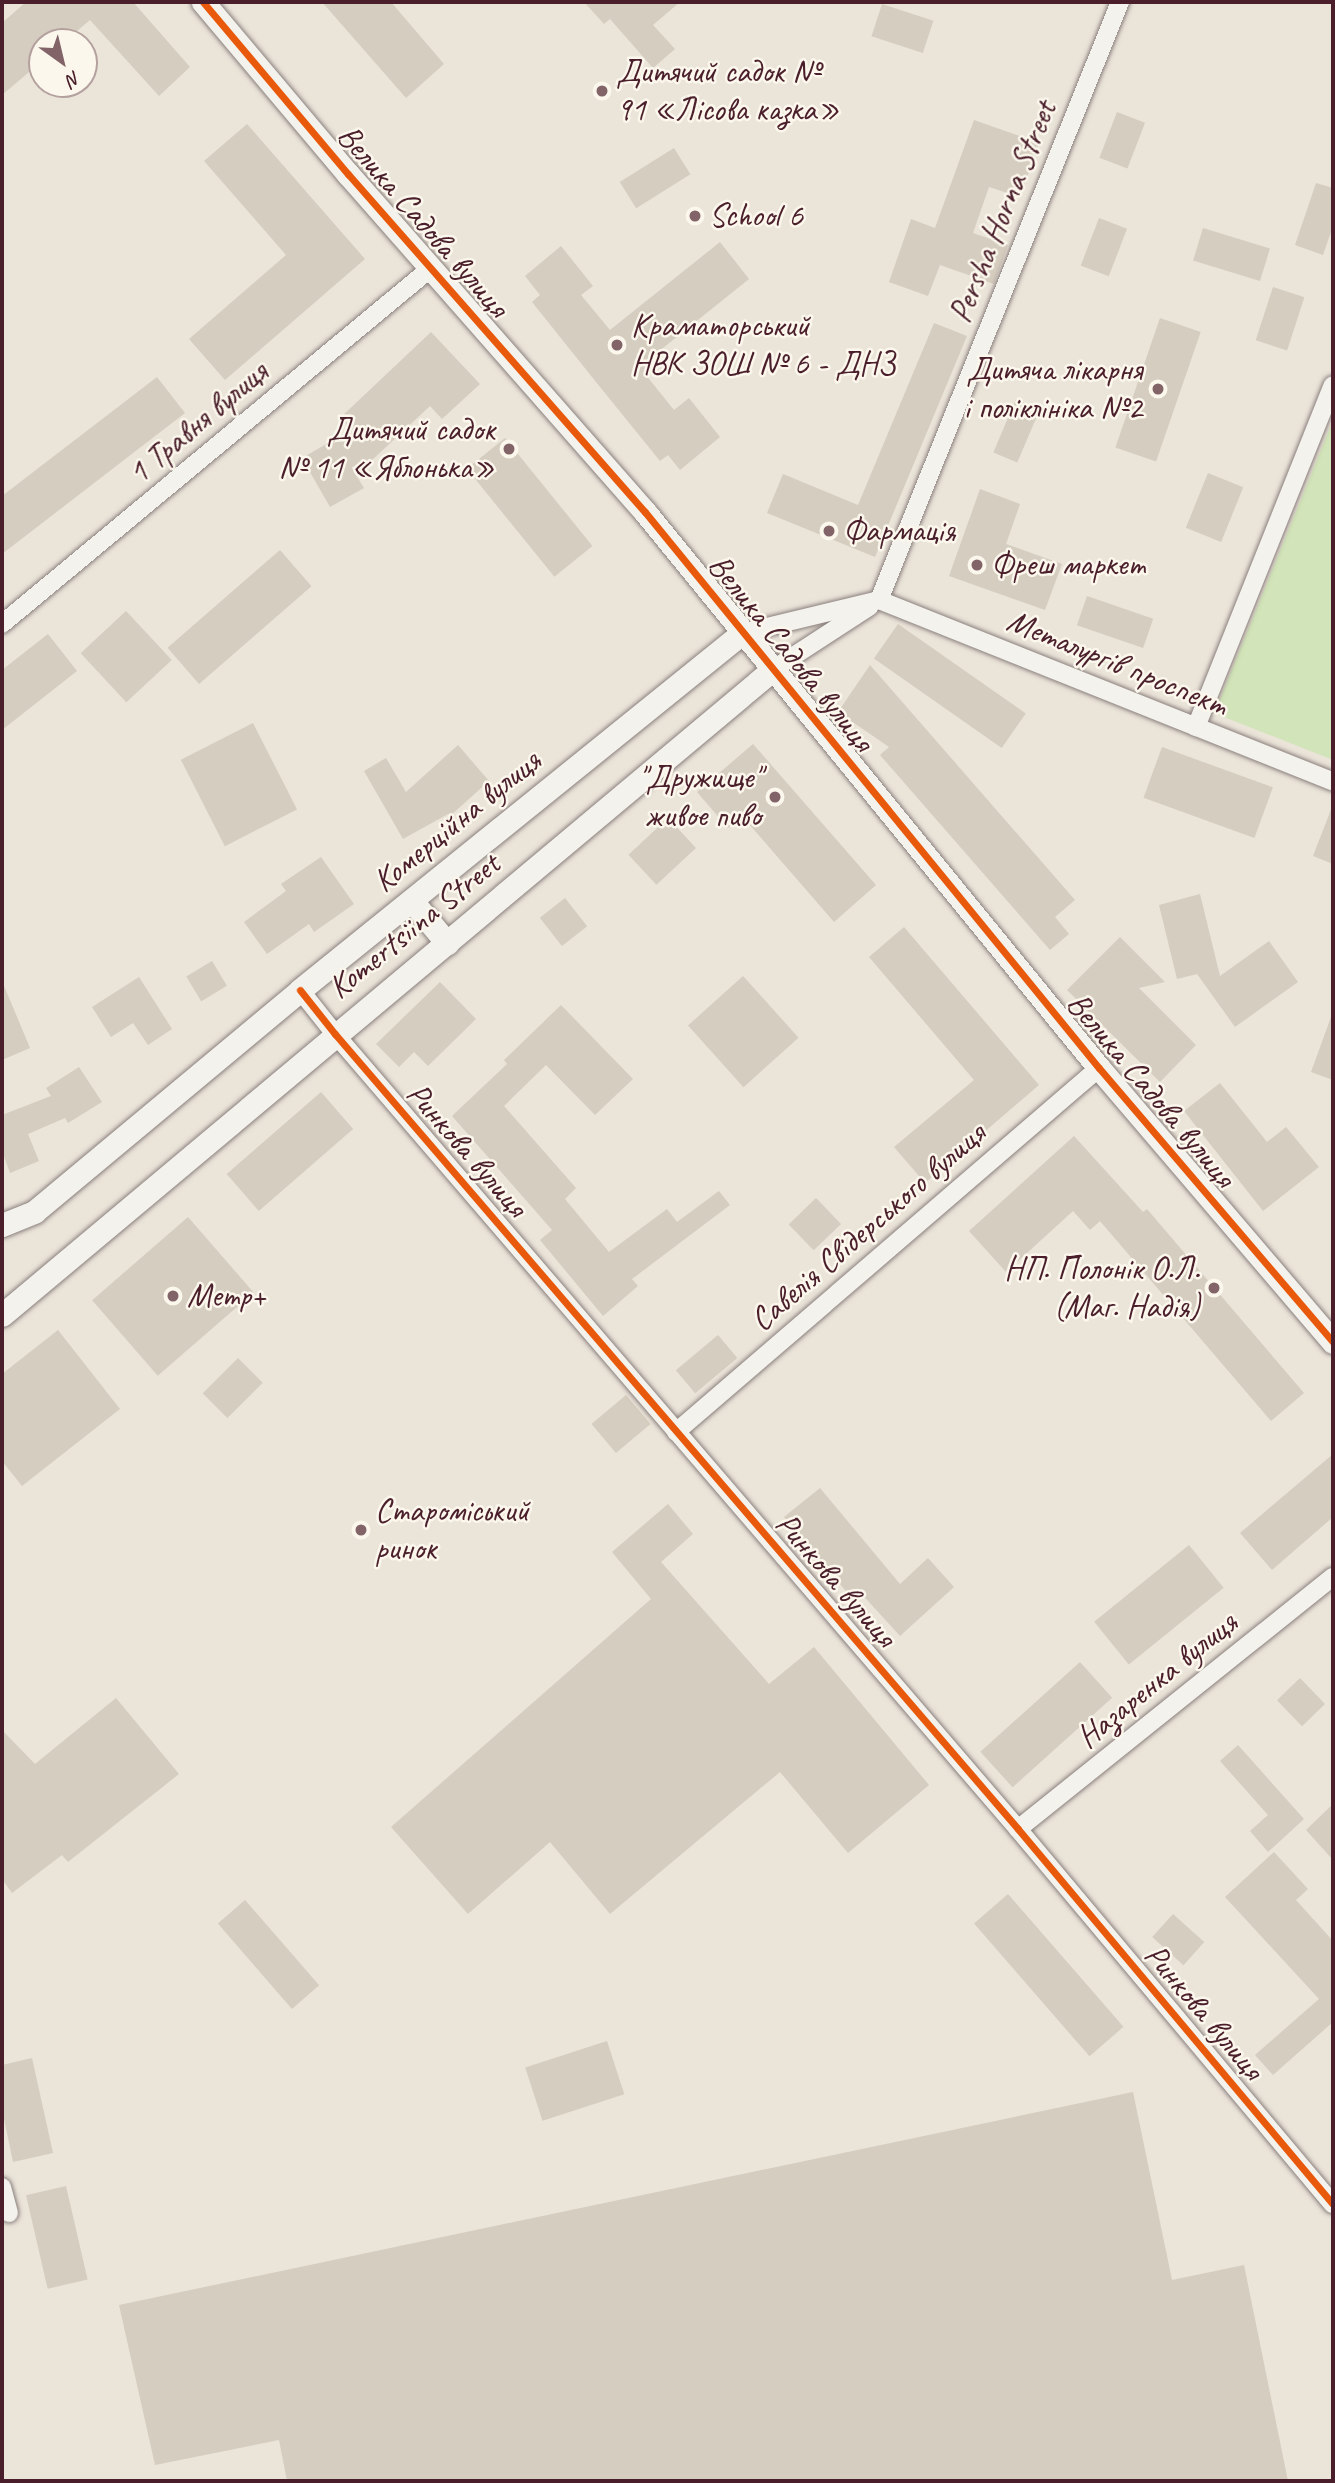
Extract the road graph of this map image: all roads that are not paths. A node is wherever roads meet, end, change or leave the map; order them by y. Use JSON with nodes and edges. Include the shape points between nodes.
{"nodes":[{"id":1,"x":203,"y":2,"type":"edge"},
{"id":2,"x":1120,"y":2,"type":"edge"},
{"id":3,"x":431,"y":268,"type":"junction"},
{"id":4,"x":1333,"y":385,"type":"edge"},
{"id":5,"x":879,"y":600,"type":"junction"},
{"id":6,"x":2,"y":624,"type":"edge"},
{"id":7,"x":742,"y":634,"type":"junction"},
{"id":8,"x":772,"y":670,"type":"junction"},
{"id":9,"x":1196,"y":727,"type":"junction"},
{"id":10,"x":1333,"y":782,"type":"edge"},
{"id":11,"x":412,"y":901,"type":"junction"},
{"id":12,"x":447,"y":943,"type":"junction"},
{"id":13,"x":300,"y":990,"type":"junction"},
{"id":14,"x":335,"y":1034,"type":"junction"},
{"id":15,"x":1099,"y":1068,"type":"junction"},
{"id":16,"x":2,"y":1225,"type":"edge"},
{"id":17,"x":2,"y":1315,"type":"edge"},
{"id":18,"x":1333,"y":1342,"type":"edge"},
{"id":19,"x":676,"y":1432,"type":"junction"},
{"id":20,"x":1333,"y":1577,"type":"edge"},
{"id":21,"x":1018,"y":1829,"type":"junction"},
{"id":22,"x":2,"y":2187,"type":"edge"},
{"id":23,"x":1333,"y":2204,"type":"edge"},
{"id":24,"x":9,"y":2213,"type":"dead end"}],
"edges":[{"from":1,"to":3,"type":"street","name":"Велика Садова вулиця"},
{"from":2,"to":5,"type":"street","name":"Persha Horna Street"},
{"from":3,"to":6,"type":"street","name":"1 Травня вулиця"},
{"from":3,"to":7,"type":"street","name":"Велика Садова вулиця","via":[[645,512]]},
{"from":4,"to":9,"type":"street"},
{"from":5,"to":7,"type":"street","name":"Комерційна вулиця"},
{"from":5,"to":8,"type":"street"},
{"from":5,"to":9,"type":"street","name":"Металургів проспект"},
{"from":7,"to":8,"type":"street","name":"Велика Садова вулиця"},
{"from":7,"to":11,"type":"street","name":"Комерційна вулиця"},
{"from":8,"to":12,"type":"street","name":"Komertsiina Street"},
{"from":8,"to":15,"type":"street","name":"Велика Садова вулиця"},
{"from":9,"to":10,"type":"street","name":"Металургів проспект"},
{"from":11,"to":12,"type":"street"},
{"from":11,"to":13,"type":"street","name":"Комерційна вулиця"},
{"from":12,"to":14,"type":"street","name":"Komertsiina Street"},
{"from":13,"to":14,"type":"street","name":"Ринкова вулиця"},
{"from":13,"to":16,"type":"street","name":"Комерційна вулиця","via":[[34,1212]]},
{"from":14,"to":17,"type":"street","name":"Komertsiina Street"},
{"from":14,"to":19,"type":"street","name":"Ринкова вулиця"},
{"from":15,"to":18,"type":"street","name":"Велика Садова вулиця"},
{"from":15,"to":19,"type":"street","name":"Савелія Свідерського вулиця"},
{"from":19,"to":21,"type":"street","name":"Ринкова вулиця"},
{"from":20,"to":21,"type":"street","name":"Назаренка вулиця"},
{"from":21,"to":23,"type":"street","name":"Ринкова вулиця"},
{"from":22,"to":24,"type":"street"}]}
